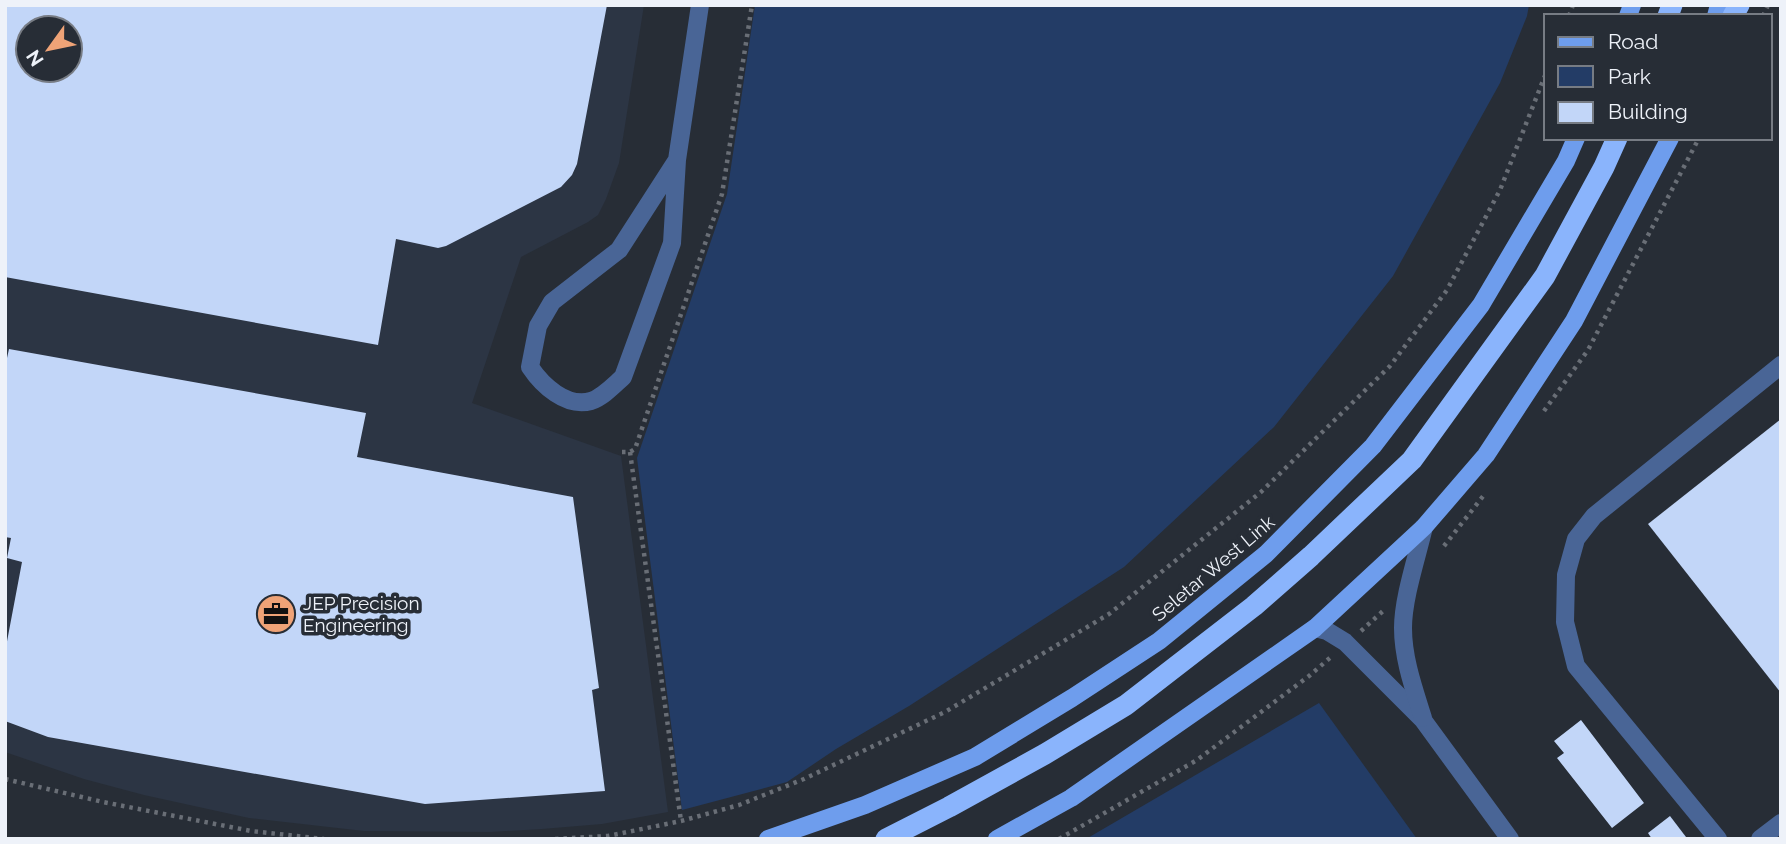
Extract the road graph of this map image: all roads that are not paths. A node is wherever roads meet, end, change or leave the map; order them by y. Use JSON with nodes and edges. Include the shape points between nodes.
{"nodes":[{"id":1,"x":700,"y":5,"type":"edge"},
{"id":2,"x":1575,"y":140,"type":"edge"},
{"id":3,"x":1617,"y":140,"type":"edge"},
{"id":4,"x":1669,"y":140,"type":"edge"},
{"id":5,"x":677,"y":160,"type":"junction"},
{"id":6,"x":1780,"y":366,"type":"edge"},
{"id":7,"x":1424,"y":527,"type":"junction"},
{"id":8,"x":1315,"y":628,"type":"junction"},
{"id":9,"x":1423,"y":720,"type":"junction"},
{"id":10,"x":1781,"y":822,"type":"edge"},
{"id":11,"x":768,"y":839,"type":"edge"},
{"id":12,"x":886,"y":839,"type":"edge"},
{"id":13,"x":997,"y":839,"type":"edge"},
{"id":14,"x":1510,"y":839,"type":"edge"},
{"id":15,"x":1718,"y":839,"type":"edge"},
{"id":16,"x":1760,"y":839,"type":"edge"}],
"edges":[{"from":1,"to":5,"type":"street"},
{"from":2,"to":11,"type":"main road","name":"Seletar West Link","via":[[1481,305],[1373,446],[1266,554],[1159,641],[975,757],[865,805]]},
{"from":3,"to":12,"type":"highway","via":[[1545,276],[1412,460],[1254,606],[1126,705]]},
{"from":4,"to":7,"type":"main road","via":[[1574,321],[1486,455]]},
{"from":5,"to":5,"type":"street","via":[[672,243],[623,377],[591,401],[573,401],[553,392],[530,367],[538,326],[552,302],[619,250]]},
{"from":6,"to":15,"type":"street","via":[[1594,516],[1576,540],[1566,575],[1565,622],[1576,666]]},
{"from":7,"to":8,"type":"main road"},
{"from":7,"to":9,"type":"street","via":[[1403,630]]},
{"from":8,"to":9,"type":"street","via":[[1345,642]]},
{"from":8,"to":13,"type":"main road","via":[[1071,798]]},
{"from":9,"to":14,"type":"street"},
{"from":10,"to":16,"type":"street"}]}
